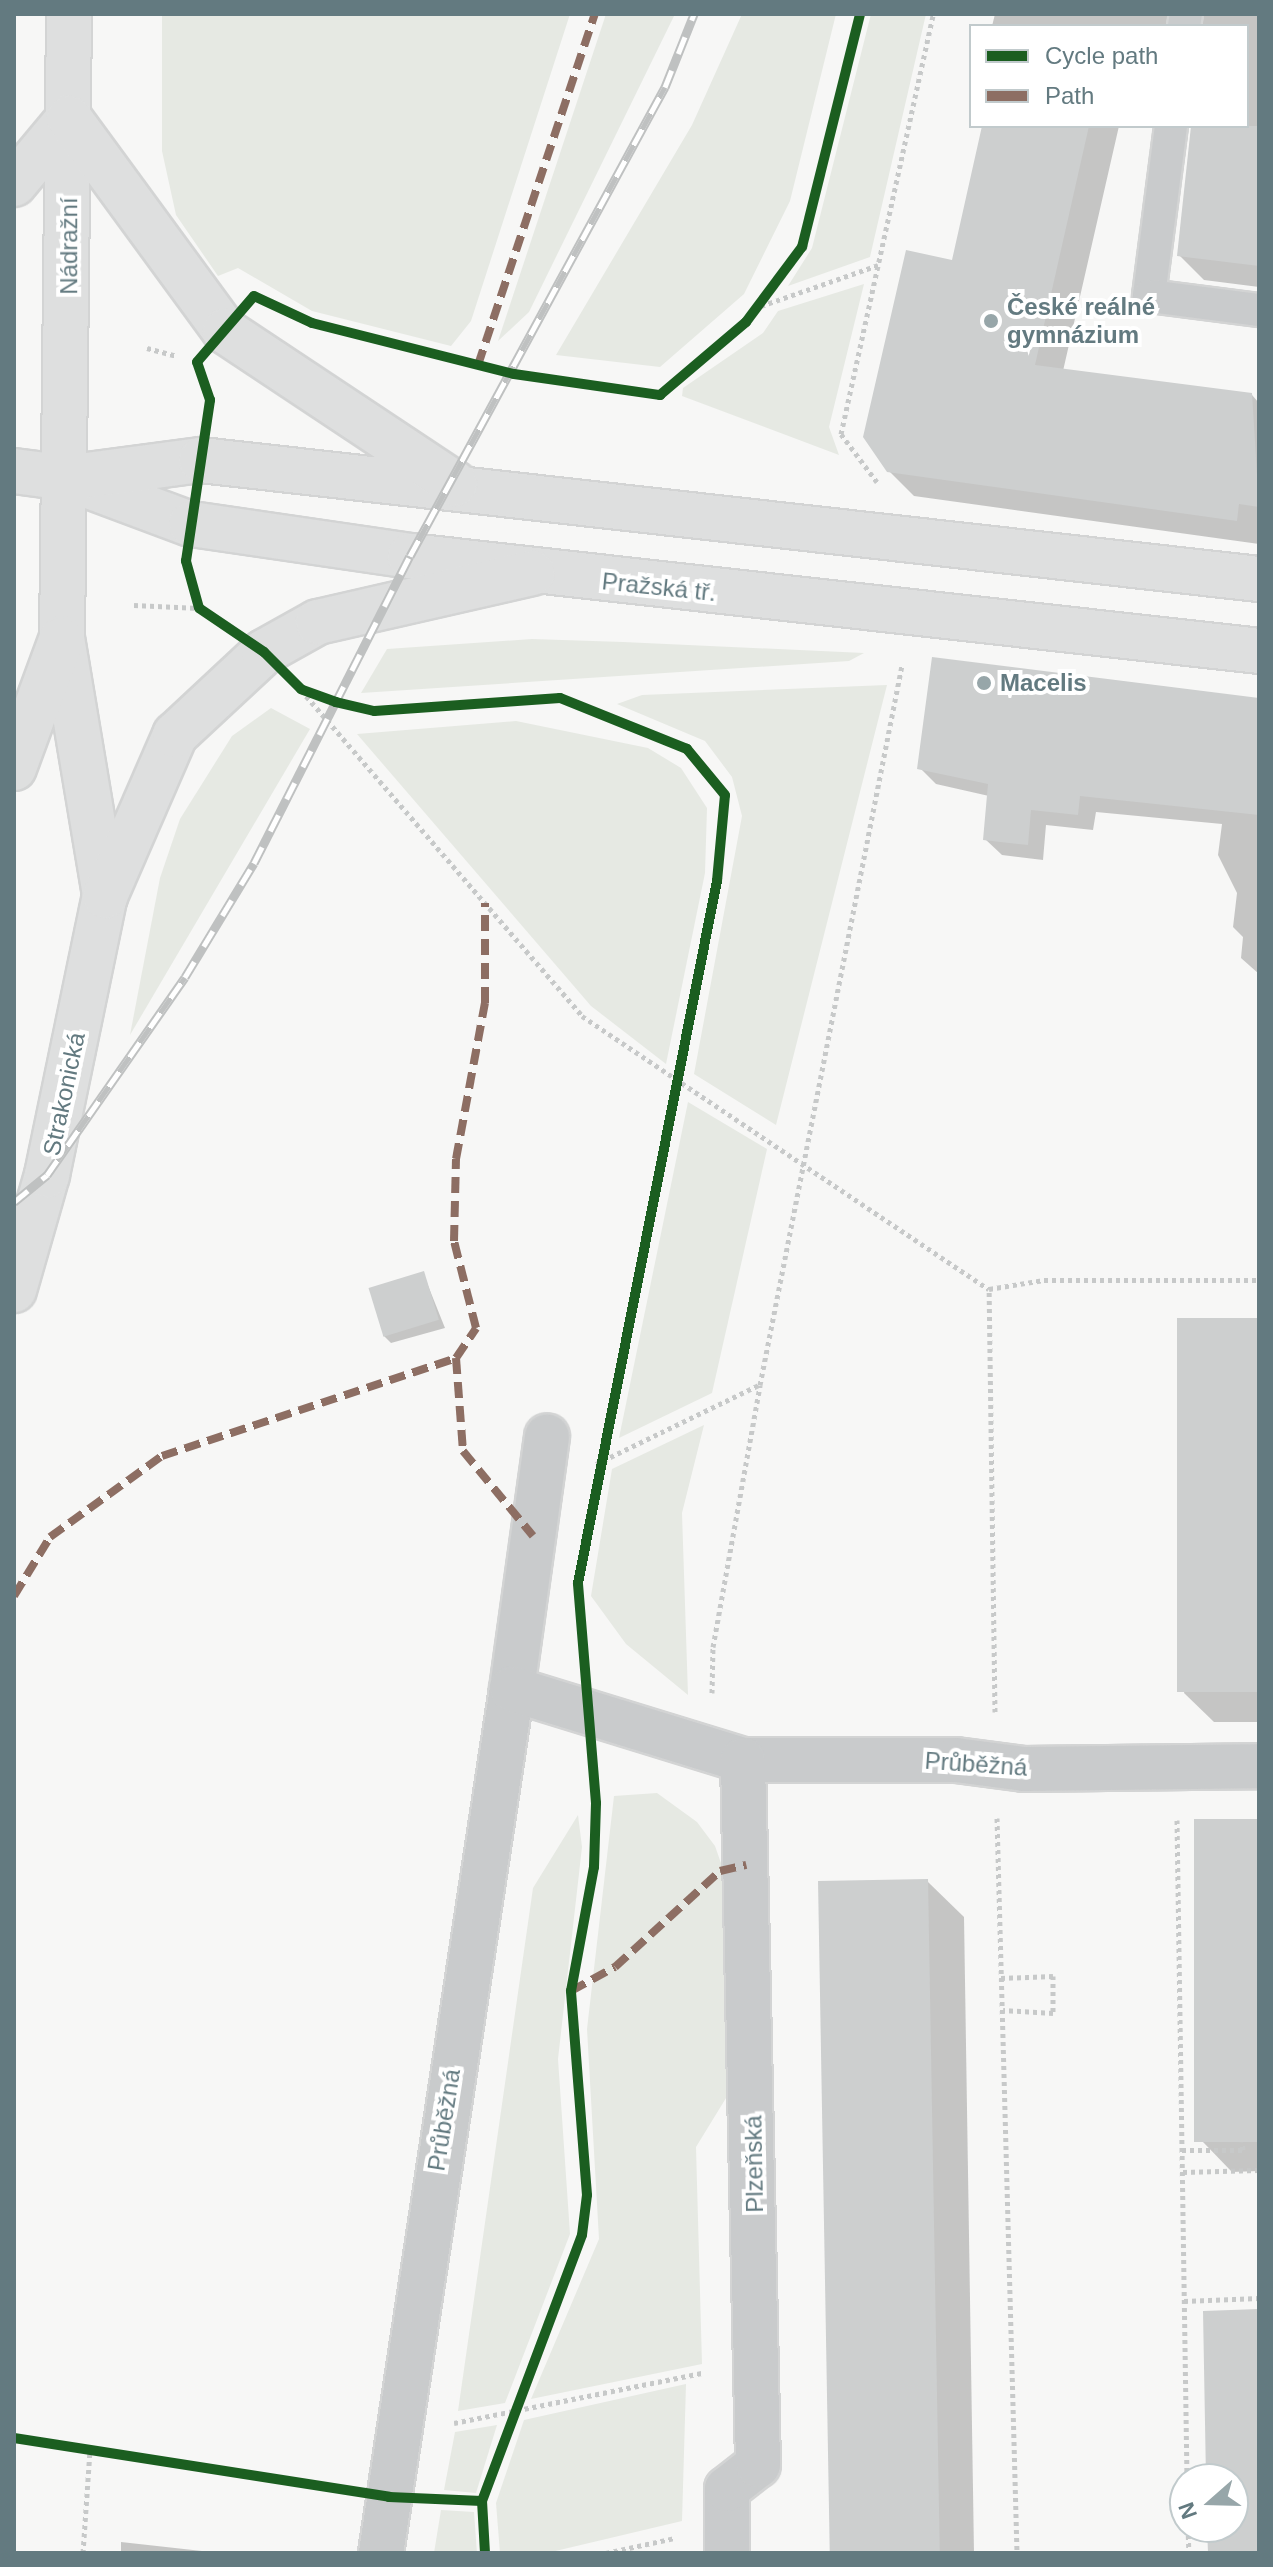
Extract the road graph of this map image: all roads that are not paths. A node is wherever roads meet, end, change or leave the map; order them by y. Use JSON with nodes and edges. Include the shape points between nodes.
{"nodes":[{"id":1,"x":69,"y":14,"type":"edge"},
{"id":2,"x":69,"y":118,"type":"junction"},
{"id":3,"x":1171,"y":128,"type":"edge"},
{"id":4,"x":14,"y":184,"type":"edge"},
{"id":5,"x":1259,"y":310,"type":"edge"},
{"id":6,"x":14,"y":471,"type":"edge"},
{"id":7,"x":67,"y":478,"type":"junction"},
{"id":8,"x":455,"y":484,"type":"junction"},
{"id":9,"x":532,"y":573,"type":"junction"},
{"id":10,"x":1259,"y":579,"type":"edge"},
{"id":11,"x":62,"y":638,"type":"junction"},
{"id":12,"x":1259,"y":651,"type":"edge"},
{"id":13,"x":14,"y":768,"type":"edge"},
{"id":14,"x":105,"y":896,"type":"junction"},
{"id":15,"x":14,"y":1290,"type":"edge"},
{"id":16,"x":547,"y":1436,"type":"dead end"},
{"id":17,"x":512,"y":1689,"type":"junction"},
{"id":18,"x":726,"y":1755,"type":"junction"},
{"id":19,"x":1259,"y":1766,"type":"edge"},
{"id":20,"x":727,"y":2540,"type":"edge"},
{"id":21,"x":381,"y":2553,"type":"edge"}],
"edges":[{"from":1,"to":2,"type":"main road","name":"Nádražní"},
{"from":2,"to":4,"type":"main road"},
{"from":2,"to":7,"type":"main road","name":"Nádražní"},
{"from":2,"to":8,"type":"main road","via":[[225,331]]},
{"from":3,"to":5,"type":"lane","via":[[1149,296]]},
{"from":6,"to":7,"type":"main road","name":"Pražská tř."},
{"from":7,"to":8,"type":"main road","name":"Pražská tř.","via":[[201,460]]},
{"from":7,"to":9,"type":"main road","name":"Pražská tř.","via":[[191,524]]},
{"from":7,"to":11,"type":"main road"},
{"from":8,"to":10,"type":"main road","name":"Pražská tř."},
{"from":9,"to":12,"type":"main road","name":"Pražská tř."},
{"from":9,"to":14,"type":"main road","via":[[318,622],[264,652],[175,735]]},
{"from":11,"to":13,"type":"main road"},
{"from":11,"to":14,"type":"main road"},
{"from":14,"to":15,"type":"main road","name":"Strakonická","via":[[47,1175]]},
{"from":16,"to":17,"type":"street","name":"Průběžná"},
{"from":17,"to":18,"type":"street","name":"Průběžná"},
{"from":17,"to":21,"type":"street","name":"Průběžná"},
{"from":18,"to":19,"type":"street","name":"Průběžná","via":[[996,1765]]},
{"from":18,"to":20,"type":"street","name":"Plzeňská","via":[[759,2361],[758,2465],[727,2489]]}]}
